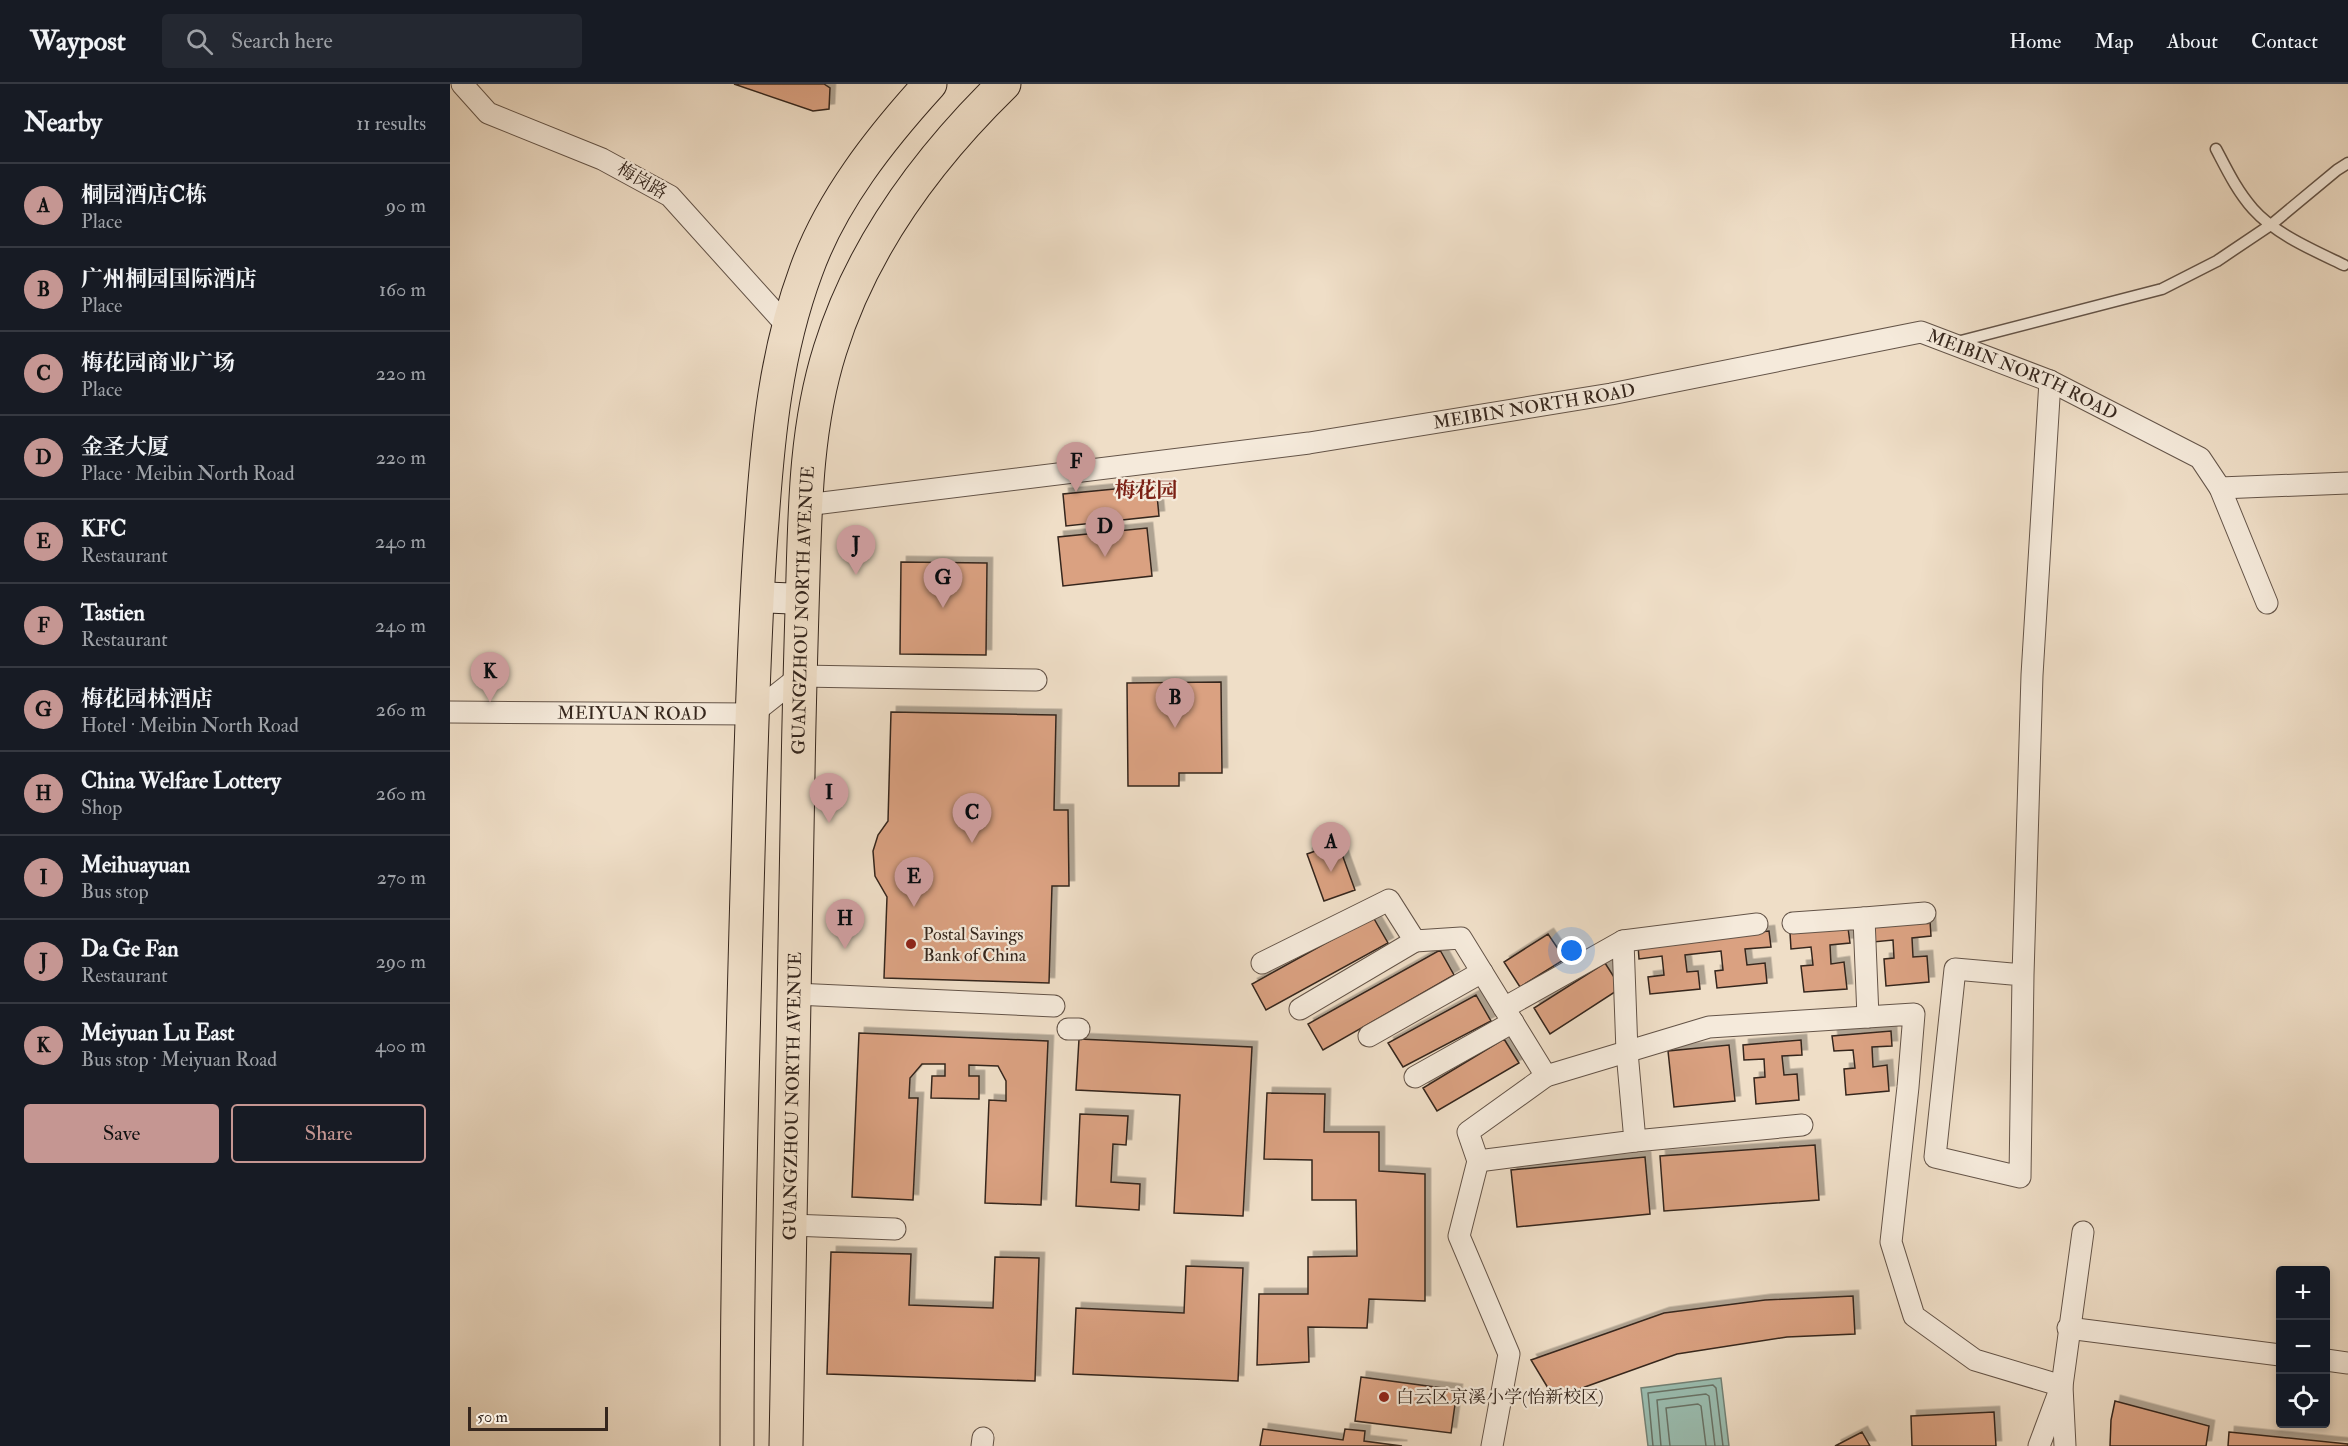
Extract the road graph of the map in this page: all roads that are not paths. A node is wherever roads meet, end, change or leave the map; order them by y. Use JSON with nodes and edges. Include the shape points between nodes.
{"nodes":[{"id":1,"x":462,"y":84,"type":"edge"},
{"id":2,"x":930,"y":84,"type":"edge"},
{"id":3,"x":1004,"y":84,"type":"edge"},
{"id":4,"x":2216,"y":149,"type":"dead end"},
{"id":5,"x":2348,"y":163,"type":"edge"},
{"id":6,"x":2272,"y":224,"type":"junction"},
{"id":7,"x":2344,"y":265,"type":"dead end"},
{"id":8,"x":788,"y":327,"type":"junction"},
{"id":9,"x":1953,"y":343,"type":"junction"},
{"id":10,"x":2050,"y":381,"type":"junction"},
{"id":11,"x":2348,"y":483,"type":"edge"},
{"id":12,"x":2220,"y":488,"type":"junction"},
{"id":13,"x":806,"y":505,"type":"junction"},
{"id":14,"x":757,"y":597,"type":"junction"},
{"id":15,"x":802,"y":598,"type":"junction"},
{"id":16,"x":2267,"y":603,"type":"dead end"},
{"id":17,"x":800,"y":676,"type":"junction"},
{"id":18,"x":1036,"y":680,"type":"dead end"},
{"id":19,"x":450,"y":712,"type":"edge"},
{"id":20,"x":752,"y":714,"type":"junction"},
{"id":21,"x":1925,"y":913,"type":"dead end"},
{"id":22,"x":1864,"y":918,"type":"junction"},
{"id":23,"x":1793,"y":923,"type":"dead end"},
{"id":24,"x":1757,"y":924,"type":"dead end"},
{"id":25,"x":1415,"y":941,"type":"junction"},
{"id":26,"x":1623,"y":941,"type":"junction"},
{"id":27,"x":1262,"y":963,"type":"dead end"},
{"id":28,"x":1482,"y":972,"type":"junction"},
{"id":29,"x":2023,"y":975,"type":"junction"},
{"id":30,"x":795,"y":994,"type":"junction"},
{"id":31,"x":1054,"y":1006,"type":"dead end"},
{"id":32,"x":1300,"y":1009,"type":"dead end"},
{"id":33,"x":1508,"y":1015,"type":"junction"},
{"id":34,"x":1868,"y":1017,"type":"junction"},
{"id":35,"x":1369,"y":1036,"type":"dead end"},
{"id":36,"x":1627,"y":1052,"type":"junction"},
{"id":37,"x":1546,"y":1076,"type":"junction"},
{"id":38,"x":1415,"y":1077,"type":"dead end"},
{"id":39,"x":1802,"y":1125,"type":"dead end"},
{"id":40,"x":1635,"y":1141,"type":"junction"},
{"id":41,"x":1478,"y":1161,"type":"junction"},
{"id":42,"x":791,"y":1225,"type":"junction"},
{"id":43,"x":895,"y":1229,"type":"dead end"},
{"id":44,"x":2084,"y":1232,"type":"dead end"},
{"id":45,"x":2068,"y":1328,"type":"junction"},
{"id":46,"x":2276,"y":1354,"type":"edge"},
{"id":47,"x":2330,"y":1361,"type":"edge"},
{"id":48,"x":2348,"y":1363,"type":"edge"},
{"id":49,"x":2062,"y":1386,"type":"junction"},
{"id":50,"x":737,"y":1446,"type":"edge"},
{"id":51,"x":786,"y":1446,"type":"edge"},
{"id":52,"x":1492,"y":1446,"type":"edge"},
{"id":53,"x":2039,"y":1446,"type":"edge"},
{"id":54,"x":2065,"y":1446,"type":"edge"}],
"edges":[{"from":1,"to":8,"type":"street","name":"梅岗路","via":[[488,113],[602,159],[670,196]]},
{"from":2,"to":8,"type":"highway","via":[[863,166],[828,220],[805,272]]},
{"from":3,"to":13,"type":"highway","name":"GUANGZHOU NORTH AVENUE","via":[[919,181],[884,231],[854,288],[823,374],[809,454]]},
{"from":4,"to":6,"type":"lane","via":[[2254,211]]},
{"from":5,"to":6,"type":"lane"},
{"from":6,"to":7,"type":"lane","via":[[2301,245]]},
{"from":6,"to":9,"type":"lane","via":[[2217,261],[2162,289]]},
{"from":8,"to":14,"type":"highway","via":[[770,423]]},
{"from":9,"to":10,"type":"street","name":"MEIBIN NORTH ROAD"},
{"from":9,"to":13,"type":"street","name":"MEIBIN NORTH ROAD","via":[[1921,332],[1611,393],[1309,443]]},
{"from":10,"to":12,"type":"street","name":"MEIBIN NORTH ROAD","via":[[2200,458]]},
{"from":10,"to":29,"type":"street","via":[[2032,675]]},
{"from":11,"to":12,"type":"street"},
{"from":12,"to":16,"type":"street","name":"MEIBIN NORTH ROAD"},
{"from":13,"to":15,"type":"highway","name":"GUANGZHOU NORTH AVENUE"},
{"from":14,"to":15,"type":"street"},
{"from":14,"to":20,"type":"highway"},
{"from":15,"to":17,"type":"highway","name":"GUANGZHOU NORTH AVENUE"},
{"from":17,"to":18,"type":"street"},
{"from":17,"to":20,"type":"street"},
{"from":17,"to":30,"type":"highway","name":"GUANGZHOU NORTH AVENUE"},
{"from":19,"to":20,"type":"street","name":"MEIYUAN ROAD"},
{"from":20,"to":50,"type":"highway"},
{"from":21,"to":22,"type":"street"},
{"from":22,"to":23,"type":"street"},
{"from":22,"to":34,"type":"street"},
{"from":24,"to":26,"type":"street"},
{"from":25,"to":27,"type":"street","via":[[1389,900]]},
{"from":25,"to":28,"type":"street","via":[[1461,938]]},
{"from":25,"to":32,"type":"street"},
{"from":26,"to":33,"type":"street"},
{"from":26,"to":36,"type":"street"},
{"from":28,"to":33,"type":"street"},
{"from":28,"to":35,"type":"street"},
{"from":29,"to":29,"type":"street","via":[[2020,1177],[1935,1157],[1954,969]]},
{"from":30,"to":31,"type":"street"},
{"from":30,"to":42,"type":"highway","name":"GUANGZHOU NORTH AVENUE"},
{"from":33,"to":37,"type":"street"},
{"from":33,"to":38,"type":"street"},
{"from":34,"to":36,"type":"street","via":[[1709,1027]]},
{"from":34,"to":49,"type":"street","via":[[1914,1014],[1890,1242],[1914,1316],[1975,1360]]},
{"from":36,"to":37,"type":"street"},
{"from":36,"to":40,"type":"street"},
{"from":37,"to":41,"type":"street","via":[[1468,1132]]},
{"from":39,"to":40,"type":"street"},
{"from":40,"to":41,"type":"street"},
{"from":41,"to":52,"type":"street","via":[[1459,1236],[1509,1354]]},
{"from":42,"to":43,"type":"street"},
{"from":42,"to":51,"type":"highway","name":"GUANGZHOU NORTH AVENUE"},
{"from":44,"to":45,"type":"street"},
{"from":45,"to":46,"type":"street"},
{"from":45,"to":49,"type":"street"},
{"from":47,"to":48,"type":"street"},
{"from":49,"to":53,"type":"street"},
{"from":49,"to":54,"type":"street"}]}
